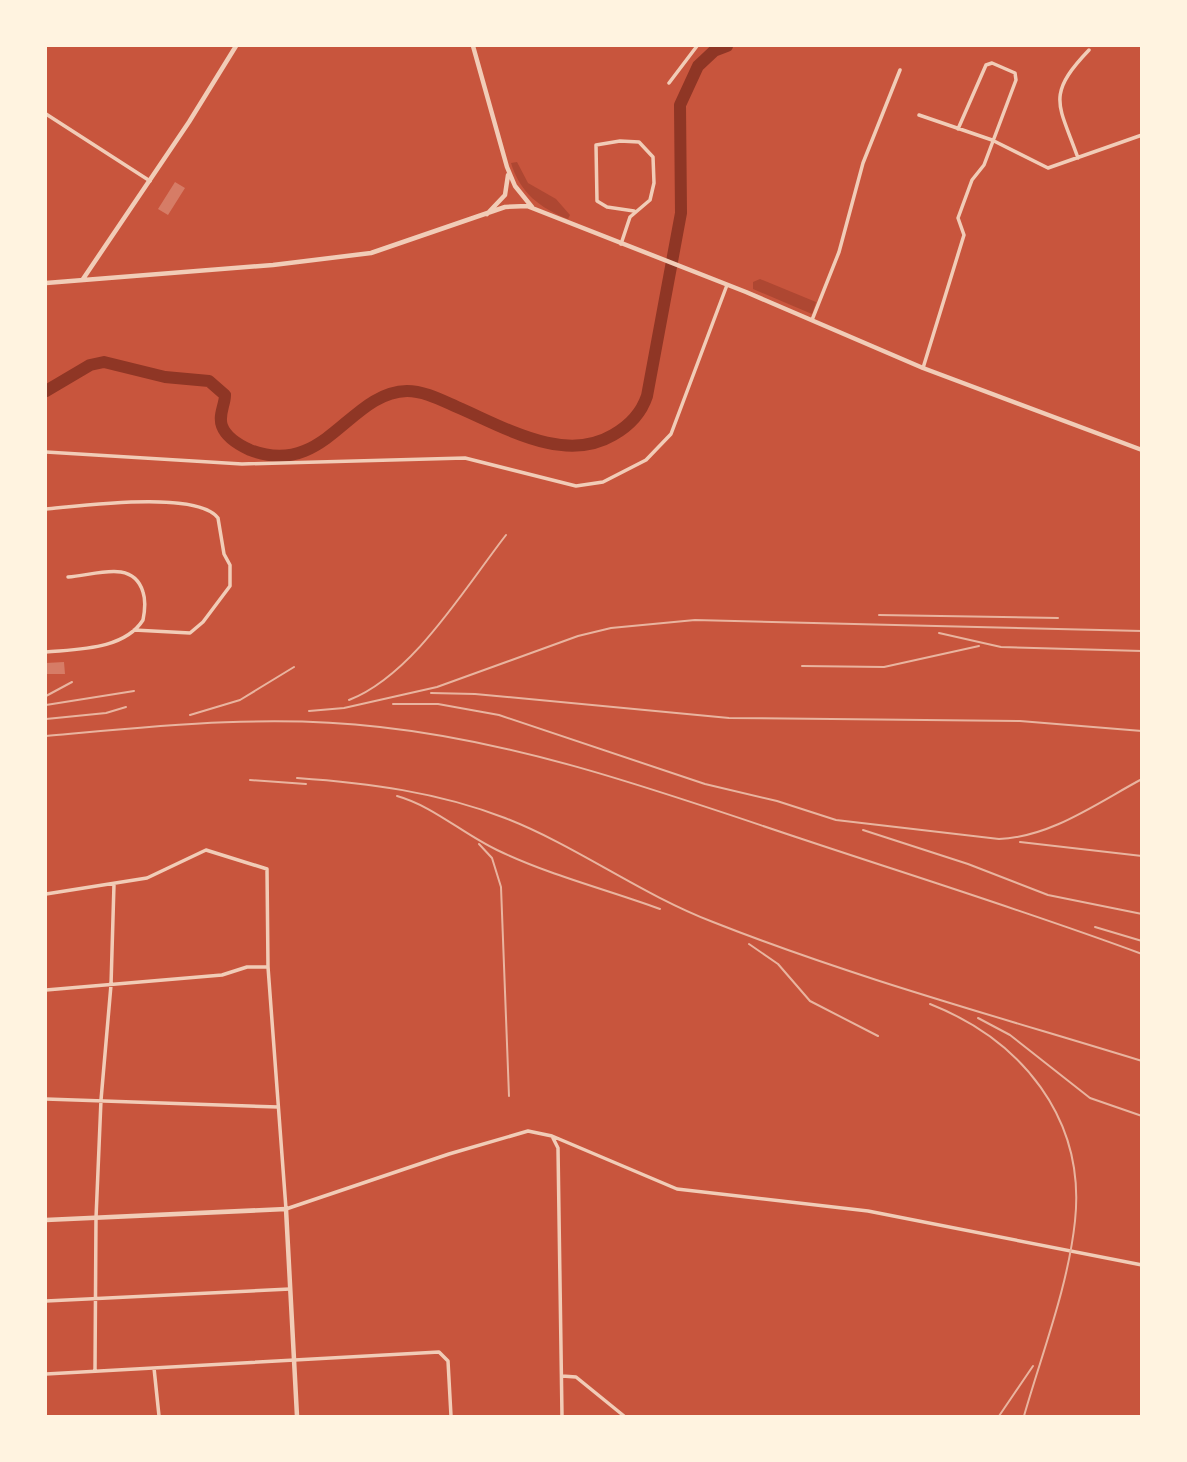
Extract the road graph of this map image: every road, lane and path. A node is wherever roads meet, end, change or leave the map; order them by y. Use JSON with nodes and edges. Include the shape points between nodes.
{"nodes":[{"id":1,"x":236,"y":46,"type":"edge"},
{"id":2,"x":473,"y":46,"type":"edge"},
{"id":3,"x":697,"y":46,"type":"edge"},
{"id":4,"x":1089,"y":50,"type":"dead end"},
{"id":5,"x":900,"y":69,"type":"dead end"},
{"id":6,"x":669,"y":83,"type":"dead end"},
{"id":7,"x":46,"y":114,"type":"edge"},
{"id":8,"x":919,"y":116,"type":"dead end"},
{"id":9,"x":958,"y":129,"type":"junction"},
{"id":10,"x":1142,"y":135,"type":"edge"},
{"id":11,"x":992,"y":140,"type":"junction"},
{"id":12,"x":1079,"y":158,"type":"junction"},
{"id":13,"x":507,"y":167,"type":"junction"},
{"id":14,"x":150,"y":181,"type":"junction"},
{"id":15,"x":533,"y":208,"type":"junction"},
{"id":16,"x":634,"y":211,"type":"junction"},
{"id":17,"x":484,"y":217,"type":"junction"},
{"id":18,"x":621,"y":244,"type":"junction"},
{"id":19,"x":82,"y":280,"type":"junction"},
{"id":20,"x":46,"y":283,"type":"edge"},
{"id":21,"x":727,"y":285,"type":"junction"},
{"id":22,"x":813,"y":320,"type":"junction"},
{"id":23,"x":923,"y":368,"type":"junction"},
{"id":24,"x":1142,"y":450,"type":"edge"},
{"id":25,"x":46,"y":452,"type":"edge"},
{"id":26,"x":46,"y":509,"type":"edge"},
{"id":27,"x":68,"y":577,"type":"dead end"},
{"id":28,"x":134,"y":630,"type":"junction"},
{"id":29,"x":46,"y":652,"type":"edge"},
{"id":30,"x":114,"y":884,"type":"junction"},
{"id":31,"x":46,"y":894,"type":"edge"},
{"id":32,"x":268,"y":967,"type":"junction"},
{"id":33,"x":111,"y":985,"type":"junction"},
{"id":34,"x":46,"y":990,"type":"edge"},
{"id":35,"x":46,"y":1099,"type":"edge"},
{"id":36,"x":101,"y":1100,"type":"junction"},
{"id":37,"x":278,"y":1107,"type":"junction"},
{"id":38,"x":552,"y":1136,"type":"junction"},
{"id":39,"x":286,"y":1209,"type":"junction"},
{"id":40,"x":96,"y":1217,"type":"junction"},
{"id":41,"x":46,"y":1220,"type":"edge"},
{"id":42,"x":1142,"y":1265,"type":"edge"},
{"id":43,"x":290,"y":1289,"type":"junction"},
{"id":44,"x":94,"y":1298,"type":"junction"},
{"id":45,"x":46,"y":1301,"type":"edge"},
{"id":46,"x":294,"y":1360,"type":"junction"},
{"id":47,"x":154,"y":1368,"type":"junction"},
{"id":48,"x":96,"y":1371,"type":"junction"},
{"id":49,"x":46,"y":1374,"type":"edge"},
{"id":50,"x":562,"y":1376,"type":"junction"},
{"id":51,"x":159,"y":1416,"type":"edge"},
{"id":52,"x":297,"y":1416,"type":"edge"},
{"id":53,"x":451,"y":1416,"type":"edge"},
{"id":54,"x":562,"y":1416,"type":"edge"},
{"id":55,"x":624,"y":1416,"type":"edge"}],
"edges":[{"from":1,"to":14,"type":"street"},
{"from":2,"to":13,"type":"street"},
{"from":3,"to":6,"type":"street"},
{"from":4,"to":12,"type":"street","via":[[1066,75],[1058,94]]},
{"from":5,"to":22,"type":"street","via":[[863,163],[839,252]]},
{"from":7,"to":14,"type":"street"},
{"from":8,"to":9,"type":"street"},
{"from":9,"to":11,"type":"street"},
{"from":9,"to":11,"type":"street","via":[[986,65],[992,63],[1016,75]]},
{"from":10,"to":12,"type":"street"},
{"from":11,"to":12,"type":"street","via":[[1048,168]]},
{"from":11,"to":23,"type":"street","via":[[958,218],[964,235]]},
{"from":13,"to":15,"type":"street"},
{"from":13,"to":17,"type":"street","via":[[505,195]]},
{"from":14,"to":19,"type":"street"},
{"from":15,"to":17,"type":"street","via":[[505,207]]},
{"from":15,"to":18,"type":"street"},
{"from":16,"to":16,"type":"street","via":[[597,201],[596,145],[632,141],[650,151],[652,192],[646,205]]},
{"from":16,"to":18,"type":"street"},
{"from":17,"to":19,"type":"street","via":[[371,253]]},
{"from":18,"to":21,"type":"street"},
{"from":19,"to":20,"type":"street"},
{"from":21,"to":22,"type":"street"},
{"from":21,"to":25,"type":"street","via":[[671,434],[646,460],[603,482],[576,486],[465,458],[242,464]]},
{"from":22,"to":23,"type":"street"},
{"from":23,"to":24,"type":"street"},
{"from":26,"to":28,"type":"street","via":[[150,502],[204,507],[218,518],[231,570],[225,595],[190,633]]},
{"from":27,"to":28,"type":"street","via":[[112,571],[134,577],[141,585],[145,609]]},
{"from":28,"to":29,"type":"street","via":[[95,646]]},
{"from":30,"to":31,"type":"street"},
{"from":30,"to":32,"type":"street","via":[[147,878],[206,850],[267,869]]},
{"from":30,"to":33,"type":"street"},
{"from":32,"to":33,"type":"street"},
{"from":32,"to":37,"type":"street"},
{"from":33,"to":34,"type":"street"},
{"from":33,"to":36,"type":"street"},
{"from":35,"to":36,"type":"street"},
{"from":36,"to":37,"type":"street"},
{"from":36,"to":40,"type":"street"},
{"from":37,"to":39,"type":"street"},
{"from":38,"to":39,"type":"street","via":[[528,1131]]},
{"from":38,"to":42,"type":"street","via":[[677,1189],[868,1211]]},
{"from":38,"to":50,"type":"street","via":[[558,1148]]},
{"from":39,"to":40,"type":"street"},
{"from":39,"to":43,"type":"street"},
{"from":40,"to":41,"type":"street"},
{"from":40,"to":44,"type":"street"},
{"from":43,"to":44,"type":"street"},
{"from":43,"to":46,"type":"street"},
{"from":44,"to":45,"type":"street"},
{"from":44,"to":48,"type":"street"},
{"from":46,"to":47,"type":"street"},
{"from":46,"to":52,"type":"street"},
{"from":46,"to":53,"type":"street","via":[[443,1353],[448,1362]]},
{"from":47,"to":48,"type":"street"},
{"from":47,"to":51,"type":"street"},
{"from":48,"to":49,"type":"street"},
{"from":50,"to":54,"type":"street"},
{"from":50,"to":55,"type":"street","via":[[576,1377]]}]}
